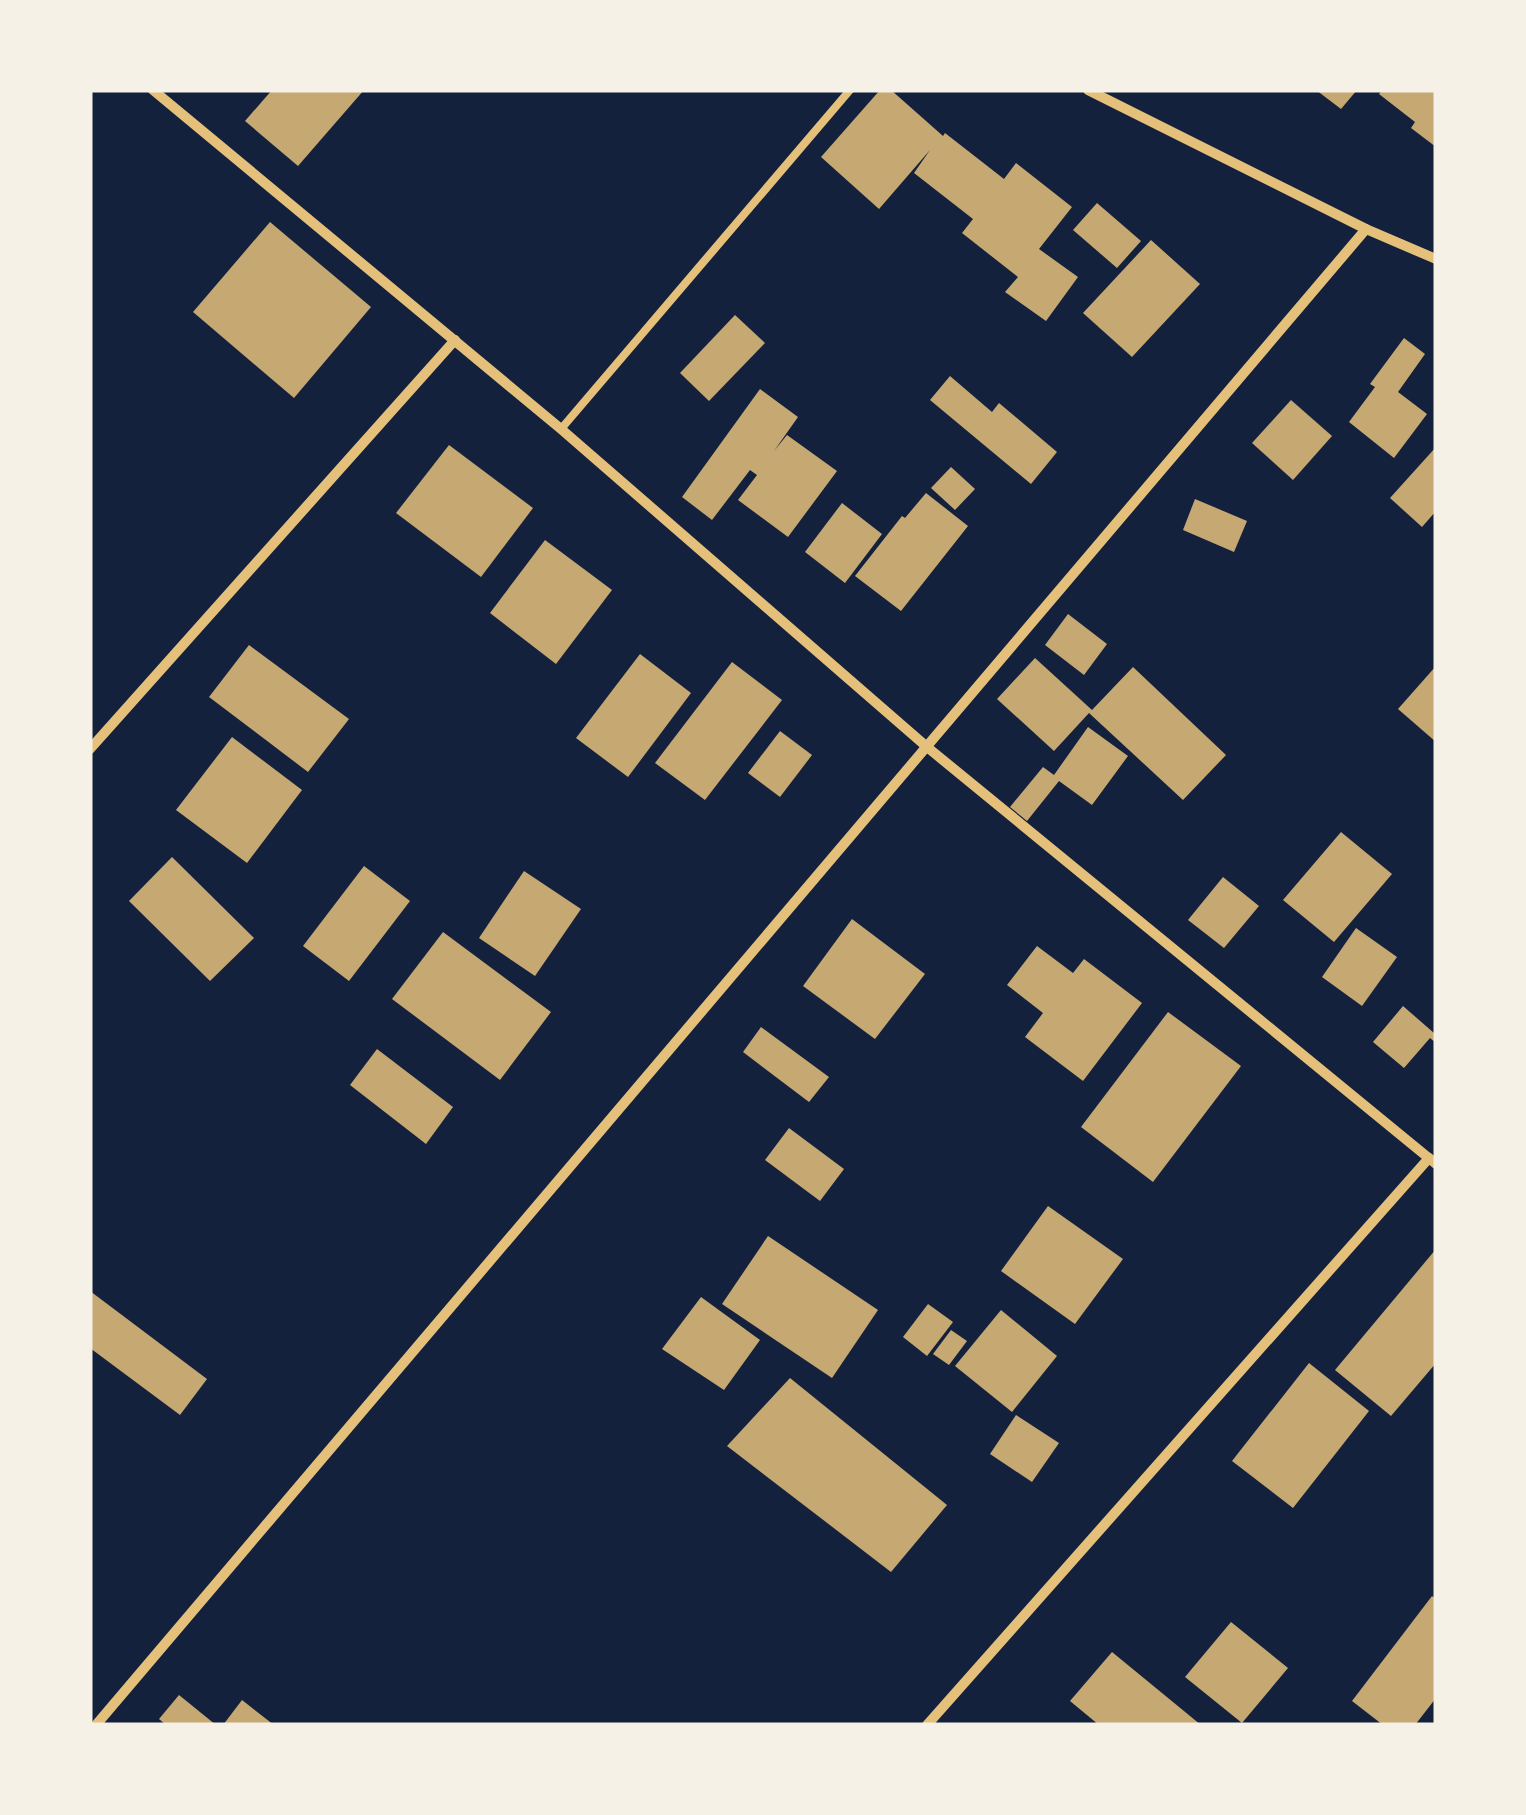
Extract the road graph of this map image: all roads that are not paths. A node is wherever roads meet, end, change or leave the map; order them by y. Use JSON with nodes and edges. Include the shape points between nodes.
{"nodes":[{"id":1,"x":152,"y":90,"type":"edge"},
{"id":2,"x":850,"y":90,"type":"edge"},
{"id":3,"x":1088,"y":90,"type":"edge"},
{"id":4,"x":1366,"y":229,"type":"junction"},
{"id":5,"x":1436,"y":258,"type":"edge"},
{"id":6,"x":455,"y":340,"type":"junction"},
{"id":7,"x":561,"y":428,"type":"junction"},
{"id":8,"x":927,"y":747,"type":"junction"},
{"id":9,"x":90,"y":749,"type":"edge"},
{"id":10,"x":1432,"y":1161,"type":"edge"},
{"id":11,"x":96,"y":1725,"type":"edge"},
{"id":12,"x":926,"y":1725,"type":"edge"}],
"edges":[{"from":1,"to":6,"type":"street"},
{"from":2,"to":7,"type":"lane"},
{"from":3,"to":4,"type":"street"},
{"from":4,"to":5,"type":"street"},
{"from":4,"to":8,"type":"street"},
{"from":6,"to":7,"type":"street"},
{"from":6,"to":9,"type":"street"},
{"from":7,"to":8,"type":"street"},
{"from":8,"to":10,"type":"street"},
{"from":8,"to":11,"type":"street"},
{"from":10,"to":12,"type":"street"}]}
